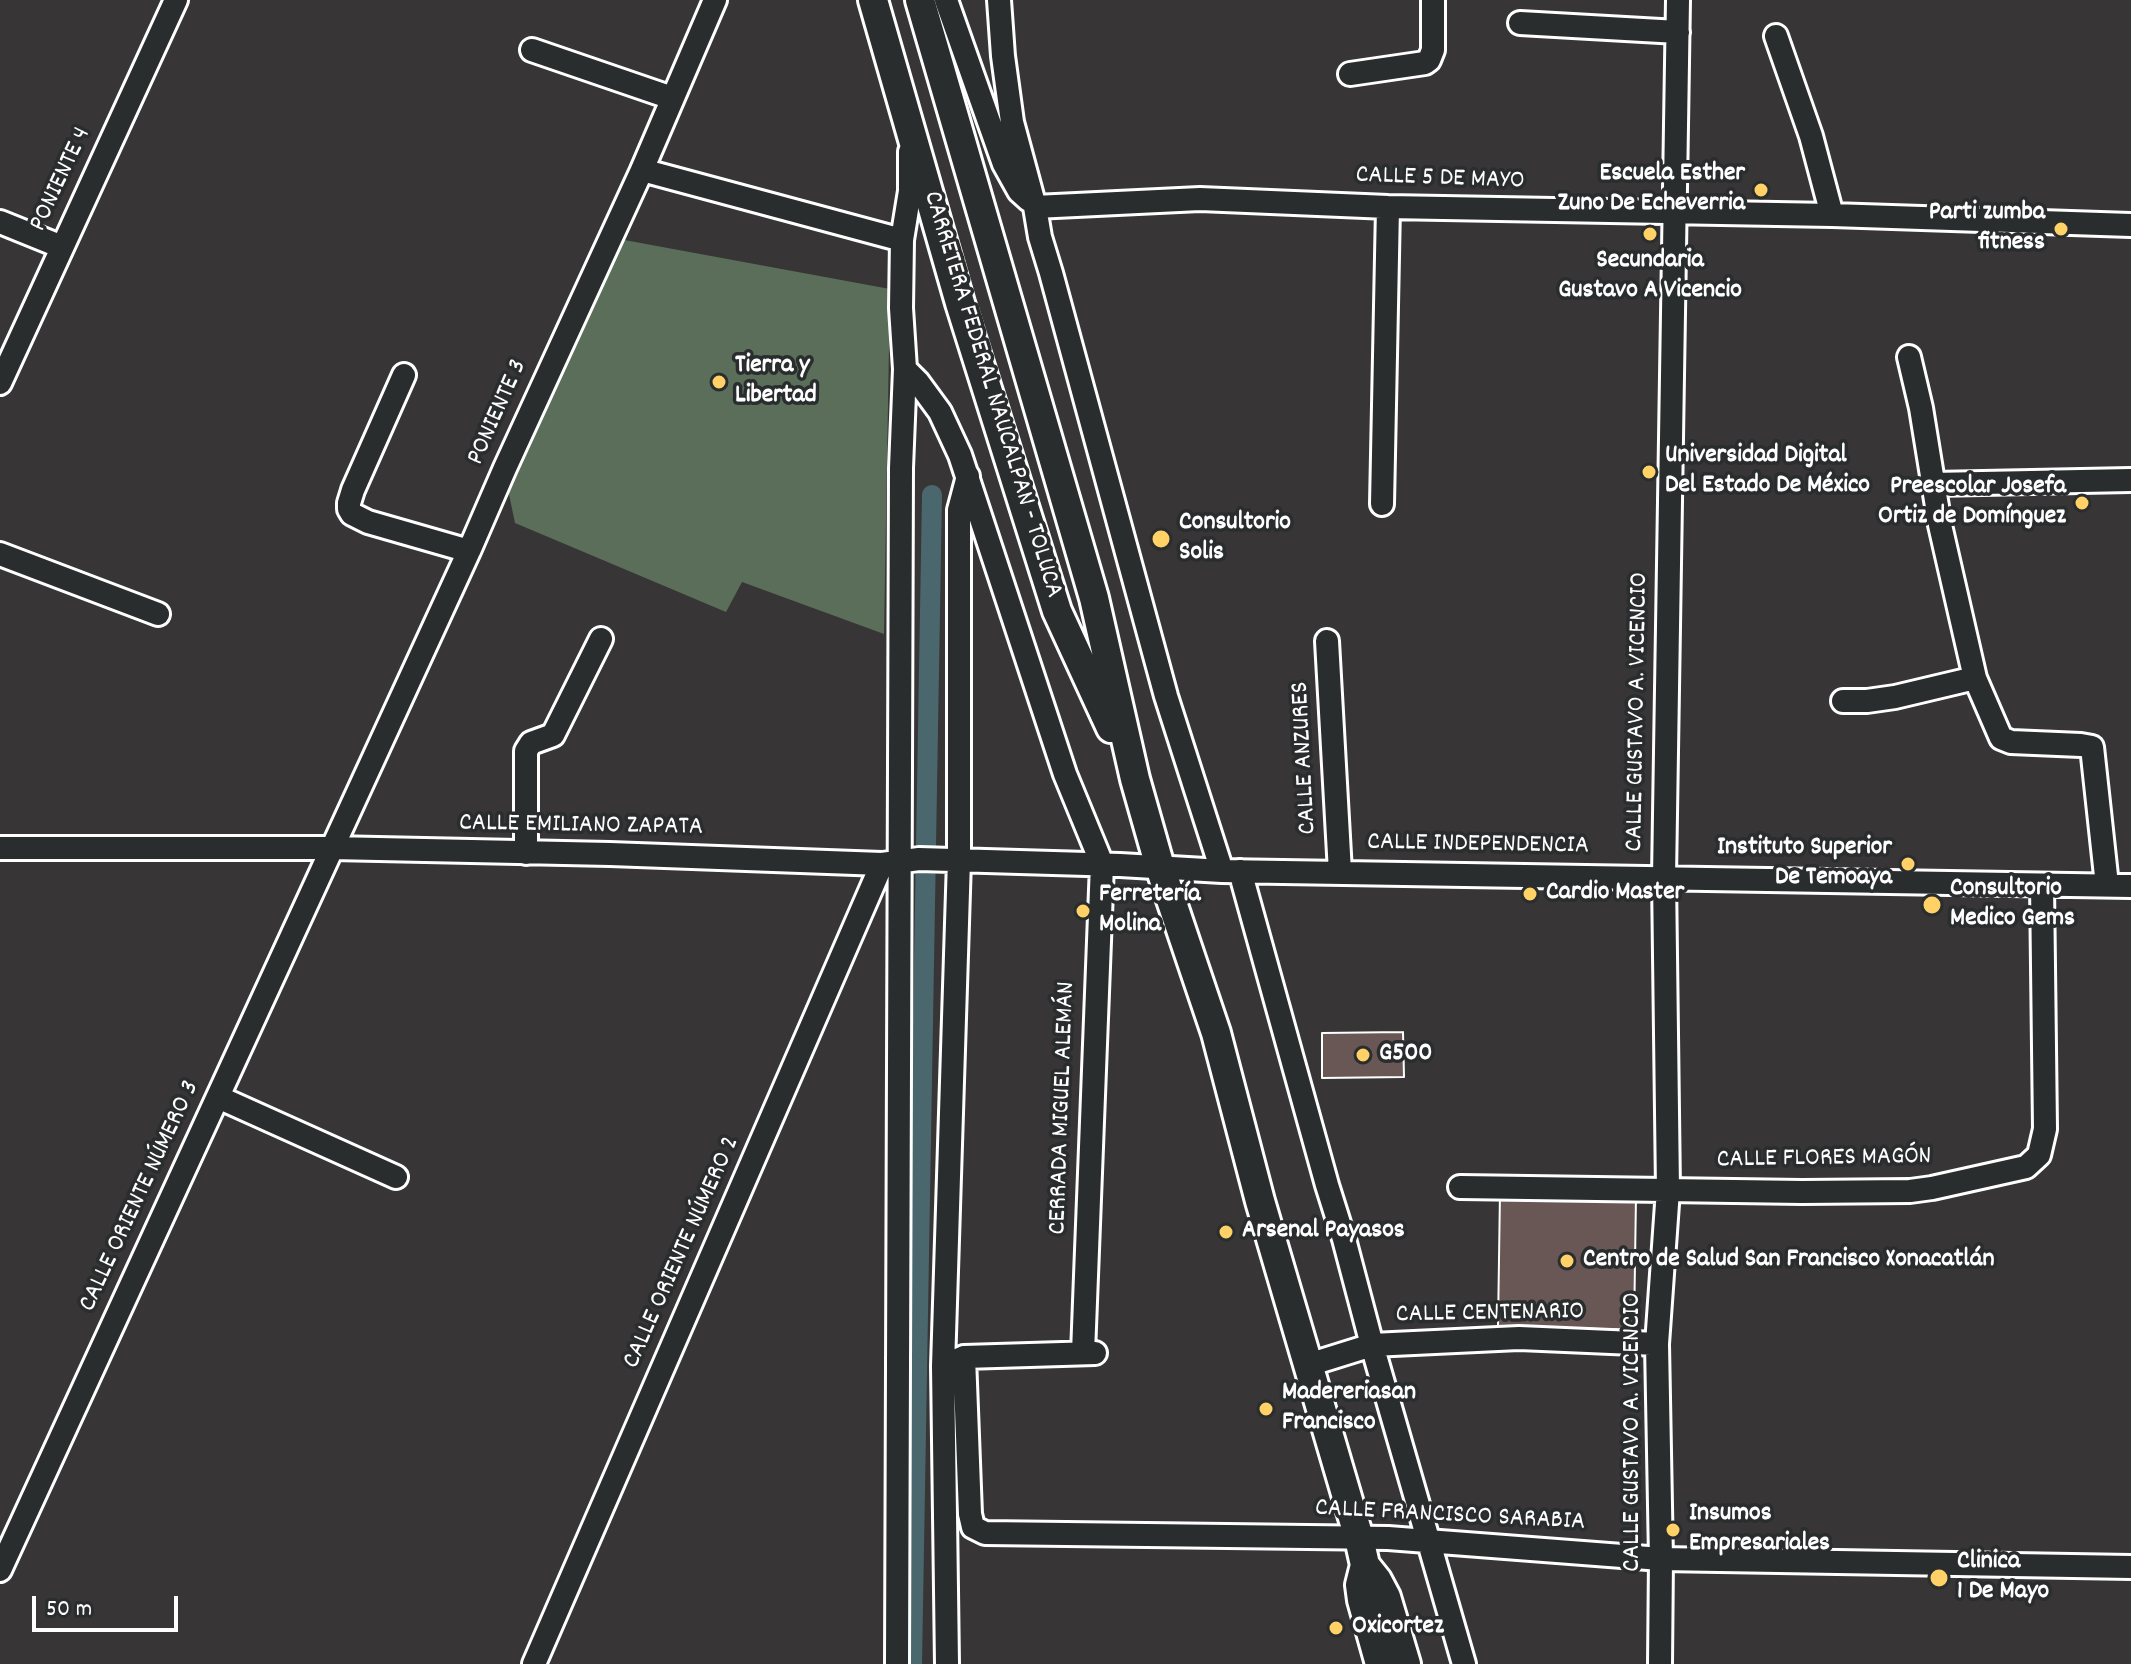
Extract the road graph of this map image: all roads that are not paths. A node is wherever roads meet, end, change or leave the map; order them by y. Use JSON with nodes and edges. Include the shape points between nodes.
{"nodes":[{"id":1,"x":176,"y":0,"type":"edge"},
{"id":2,"x":873,"y":0,"type":"edge"},
{"id":3,"x":920,"y":0,"type":"edge"},
{"id":4,"x":946,"y":0,"type":"edge"},
{"id":5,"x":999,"y":0,"type":"edge"},
{"id":6,"x":1433,"y":0,"type":"edge"},
{"id":7,"x":1678,"y":0,"type":"edge"},
{"id":8,"x":708,"y":2,"type":"edge"},
{"id":9,"x":1520,"y":23,"type":"dead end"},
{"id":10,"x":1678,"y":32,"type":"junction"},
{"id":11,"x":1776,"y":36,"type":"dead end"},
{"id":12,"x":532,"y":50,"type":"dead end"},
{"id":13,"x":1350,"y":74,"type":"dead end"},
{"id":14,"x":672,"y":98,"type":"junction"},
{"id":15,"x":908,"y":123,"type":"junction"},
{"id":16,"x":642,"y":170,"type":"junction"},
{"id":17,"x":1035,"y":207,"type":"junction"},
{"id":18,"x":1388,"y":207,"type":"junction"},
{"id":19,"x":1674,"y":213,"type":"junction"},
{"id":20,"x":1832,"y":215,"type":"junction"},
{"id":21,"x":0,"y":222,"type":"edge"},
{"id":22,"x":2131,"y":225,"type":"edge"},
{"id":23,"x":902,"y":240,"type":"junction"},
{"id":24,"x":62,"y":247,"type":"junction"},
{"id":25,"x":1909,"y":357,"type":"dead end"},
{"id":26,"x":905,"y":369,"type":"junction"},
{"id":27,"x":404,"y":375,"type":"dead end"},
{"id":28,"x":0,"y":383,"type":"edge"},
{"id":29,"x":968,"y":476,"type":"junction"},
{"id":30,"x":2131,"y":480,"type":"edge"},
{"id":31,"x":1933,"y":484,"type":"junction"},
{"id":32,"x":1382,"y":504,"type":"dead end"},
{"id":33,"x":469,"y":551,"type":"junction"},
{"id":34,"x":0,"y":554,"type":"edge"},
{"id":35,"x":158,"y":614,"type":"dead end"},
{"id":36,"x":601,"y":639,"type":"dead end"},
{"id":37,"x":1327,"y":641,"type":"dead end"},
{"id":38,"x":1975,"y":678,"type":"junction"},
{"id":39,"x":1843,"y":701,"type":"dead end"},
{"id":40,"x":1135,"y":779,"type":"junction"},
{"id":41,"x":332,"y":848,"type":"junction"},
{"id":42,"x":0,"y":850,"type":"edge"},
{"id":43,"x":526,"y":853,"type":"junction"},
{"id":44,"x":919,"y":861,"type":"junction"},
{"id":45,"x":1102,"y":864,"type":"junction"},
{"id":46,"x":1160,"y":867,"type":"junction"},
{"id":47,"x":1231,"y":871,"type":"junction"},
{"id":48,"x":1340,"y":872,"type":"junction"},
{"id":49,"x":1664,"y":877,"type":"junction"},
{"id":50,"x":2042,"y":885,"type":"junction"},
{"id":51,"x":2107,"y":885,"type":"junction"},
{"id":52,"x":2131,"y":886,"type":"edge"},
{"id":53,"x":218,"y":1097,"type":"junction"},
{"id":54,"x":396,"y":1177,"type":"dead end"},
{"id":55,"x":1460,"y":1187,"type":"dead end"},
{"id":56,"x":1668,"y":1190,"type":"junction"},
{"id":57,"x":1657,"y":1344,"type":"junction"},
{"id":58,"x":1372,"y":1345,"type":"junction"},
{"id":59,"x":964,"y":1357,"type":"junction"},
{"id":60,"x":1308,"y":1365,"type":"junction"},
{"id":61,"x":943,"y":1366,"type":"junction"},
{"id":62,"x":1428,"y":1541,"type":"junction"},
{"id":63,"x":1362,"y":1551,"type":"junction"},
{"id":64,"x":1661,"y":1559,"type":"junction"},
{"id":65,"x":2131,"y":1567,"type":"edge"},
{"id":66,"x":0,"y":1570,"type":"edge"},
{"id":67,"x":534,"y":1664,"type":"edge"},
{"id":68,"x":897,"y":1664,"type":"edge"},
{"id":69,"x":947,"y":1664,"type":"edge"},
{"id":70,"x":1380,"y":1664,"type":"edge"},
{"id":71,"x":1406,"y":1664,"type":"edge"},
{"id":72,"x":1464,"y":1664,"type":"edge"},
{"id":73,"x":1660,"y":1664,"type":"edge"}],
"edges":[{"from":1,"to":24,"type":"street","name":"PONIENTE 4"},
{"from":2,"to":15,"type":"main road","name":"CARRETERA FEDERAL NAUCALPAN - TOLUCA"},
{"from":3,"to":40,"type":"main road","name":"CARRETERA FEDERAL NAUCALPAN - TOLUCA","via":[[1094,598]]},
{"from":4,"to":17,"type":"street","via":[[1004,164]]},
{"from":5,"to":17,"type":"street","via":[[1012,122]]},
{"from":6,"to":13,"type":"street","via":[[1429,60]]},
{"from":7,"to":10,"type":"street","name":"CALLE GUSTAVO A. VICENCIO"},
{"from":8,"to":14,"type":"street","name":"PONIENTE 3"},
{"from":9,"to":10,"type":"street"},
{"from":10,"to":19,"type":"street","name":"CALLE GUSTAVO A. VICENCIO"},
{"from":11,"to":20,"type":"street"},
{"from":12,"to":14,"type":"street"},
{"from":14,"to":16,"type":"street","name":"PONIENTE 3"},
{"from":15,"to":23,"type":"street","via":[[910,191]]},
{"from":15,"to":40,"type":"main road","name":"CARRETERA FEDERAL NAUCALPAN - TOLUCA","via":[[1057,611]]},
{"from":16,"to":23,"type":"street"},
{"from":16,"to":33,"type":"street","name":"PONIENTE 3"},
{"from":17,"to":18,"type":"street","name":"CALLE 5 DE MAYO","via":[[1200,199]]},
{"from":17,"to":47,"type":"street","via":[[1166,696]]},
{"from":18,"to":19,"type":"street","name":"CALLE 5 DE MAYO"},
{"from":18,"to":32,"type":"street"},
{"from":19,"to":20,"type":"street","name":"CALLE 5 DE MAYO"},
{"from":19,"to":49,"type":"street","name":"CALLE GUSTAVO A. VICENCIO"},
{"from":20,"to":22,"type":"street","name":"CALLE 5 DE MAYO"},
{"from":21,"to":24,"type":"street"},
{"from":23,"to":26,"type":"street"},
{"from":24,"to":28,"type":"street","name":"PONIENTE 4"},
{"from":25,"to":31,"type":"street"},
{"from":26,"to":29,"type":"street","via":[[940,412]]},
{"from":26,"to":44,"type":"street","via":[[900,484]]},
{"from":27,"to":33,"type":"street","via":[[349,509],[368,522]]},
{"from":29,"to":44,"type":"street","via":[[959,510]]},
{"from":29,"to":45,"type":"street","via":[[1065,774]]},
{"from":30,"to":31,"type":"street"},
{"from":31,"to":38,"type":"street"},
{"from":33,"to":41,"type":"street","name":"PONIENTE 3"},
{"from":34,"to":35,"type":"street"},
{"from":36,"to":43,"type":"street","via":[[553,735],[531,743],[526,751]]},
{"from":37,"to":48,"type":"street","name":"CALLE ANZURES"},
{"from":38,"to":39,"type":"street","via":[[1895,697]]},
{"from":38,"to":51,"type":"street","via":[[2001,738],[2092,747]]},
{"from":40,"to":46,"type":"main road","name":"CARRETERA FEDERAL NAUCALPAN - TOLUCA"},
{"from":41,"to":42,"type":"street","name":"CALLE EMILIANO ZAPATA"},
{"from":41,"to":43,"type":"street","name":"CALLE EMILIANO ZAPATA"},
{"from":41,"to":53,"type":"street","name":"CALLE ORIENTE NÚMERO 3"},
{"from":43,"to":44,"type":"street","name":"CALLE EMILIANO ZAPATA"},
{"from":44,"to":45,"type":"street","name":"CALLE EMILIANO ZAPATA"},
{"from":44,"to":61,"type":"street"},
{"from":44,"to":67,"type":"street","name":"CALLE ORIENTE NÚMERO 2"},
{"from":44,"to":68,"type":"street"},
{"from":45,"to":46,"type":"street","name":"CALLE EMILIANO ZAPATA"},
{"from":45,"to":59,"type":"street","name":"CERRADA MIGUEL ALEMÁN","via":[[1089,1353]]},
{"from":46,"to":47,"type":"street","name":"CALLE INDEPENDENCIA"},
{"from":46,"to":60,"type":"main road","name":"CARRETERA FEDERAL NAUCALPAN - TOLUCA","via":[[1216,1033]]},
{"from":47,"to":48,"type":"street","name":"CALLE INDEPENDENCIA"},
{"from":47,"to":58,"type":"street"},
{"from":48,"to":49,"type":"street","name":"CALLE INDEPENDENCIA"},
{"from":49,"to":50,"type":"street","name":"CALLE INDEPENDENCIA"},
{"from":49,"to":56,"type":"street","name":"CALLE GUSTAVO A. VICENCIO"},
{"from":50,"to":51,"type":"street","name":"CALLE INDEPENDENCIA"},
{"from":50,"to":56,"type":"street","name":"CALLE FLORES MAGÓN","via":[[2045,1129],[2035,1160],[2010,1171],[1910,1191]]},
{"from":51,"to":52,"type":"street","name":"CALLE INDEPENDENCIA"},
{"from":53,"to":54,"type":"street"},
{"from":53,"to":66,"type":"street","name":"CALLE ORIENTE NÚMERO 3"},
{"from":55,"to":56,"type":"street"},
{"from":56,"to":57,"type":"street","name":"CALLE GUSTAVO A. VICENCIO"},
{"from":57,"to":58,"type":"street","name":"CALLE CENTENARIO","via":[[1519,1338]]},
{"from":57,"to":64,"type":"street","name":"CALLE GUSTAVO A. VICENCIO"},
{"from":58,"to":60,"type":"street","name":"CALLE CENTENARIO"},
{"from":58,"to":62,"type":"street"},
{"from":59,"to":61,"type":"street"},
{"from":59,"to":63,"type":"street","name":"CALLE FRANCISCO SARABIA","via":[[970,1514],[978,1531]]},
{"from":60,"to":63,"type":"main road","name":"CARRETERA FEDERAL NAUCALPAN - TOLUCA"},
{"from":61,"to":69,"type":"street"},
{"from":62,"to":63,"type":"street","name":"CALLE FRANCISCO SARABIA"},
{"from":62,"to":64,"type":"street","name":"CALLE FRANCISCO SARABIA"},
{"from":62,"to":72,"type":"street"},
{"from":63,"to":70,"type":"main road","name":"CARRETERA FEDERAL NAUCALPAN - TOLUCA","via":[[1362,1600]]},
{"from":63,"to":71,"type":"main road","name":"CARRETERA FEDERAL NAUCALPAN - TOLUCA","via":[[1386,1597]]},
{"from":64,"to":65,"type":"street","name":"CALLE FRANCISCO SARABIA"},
{"from":64,"to":73,"type":"street","name":"CALLE GUSTAVO A. VICENCIO"}]}
